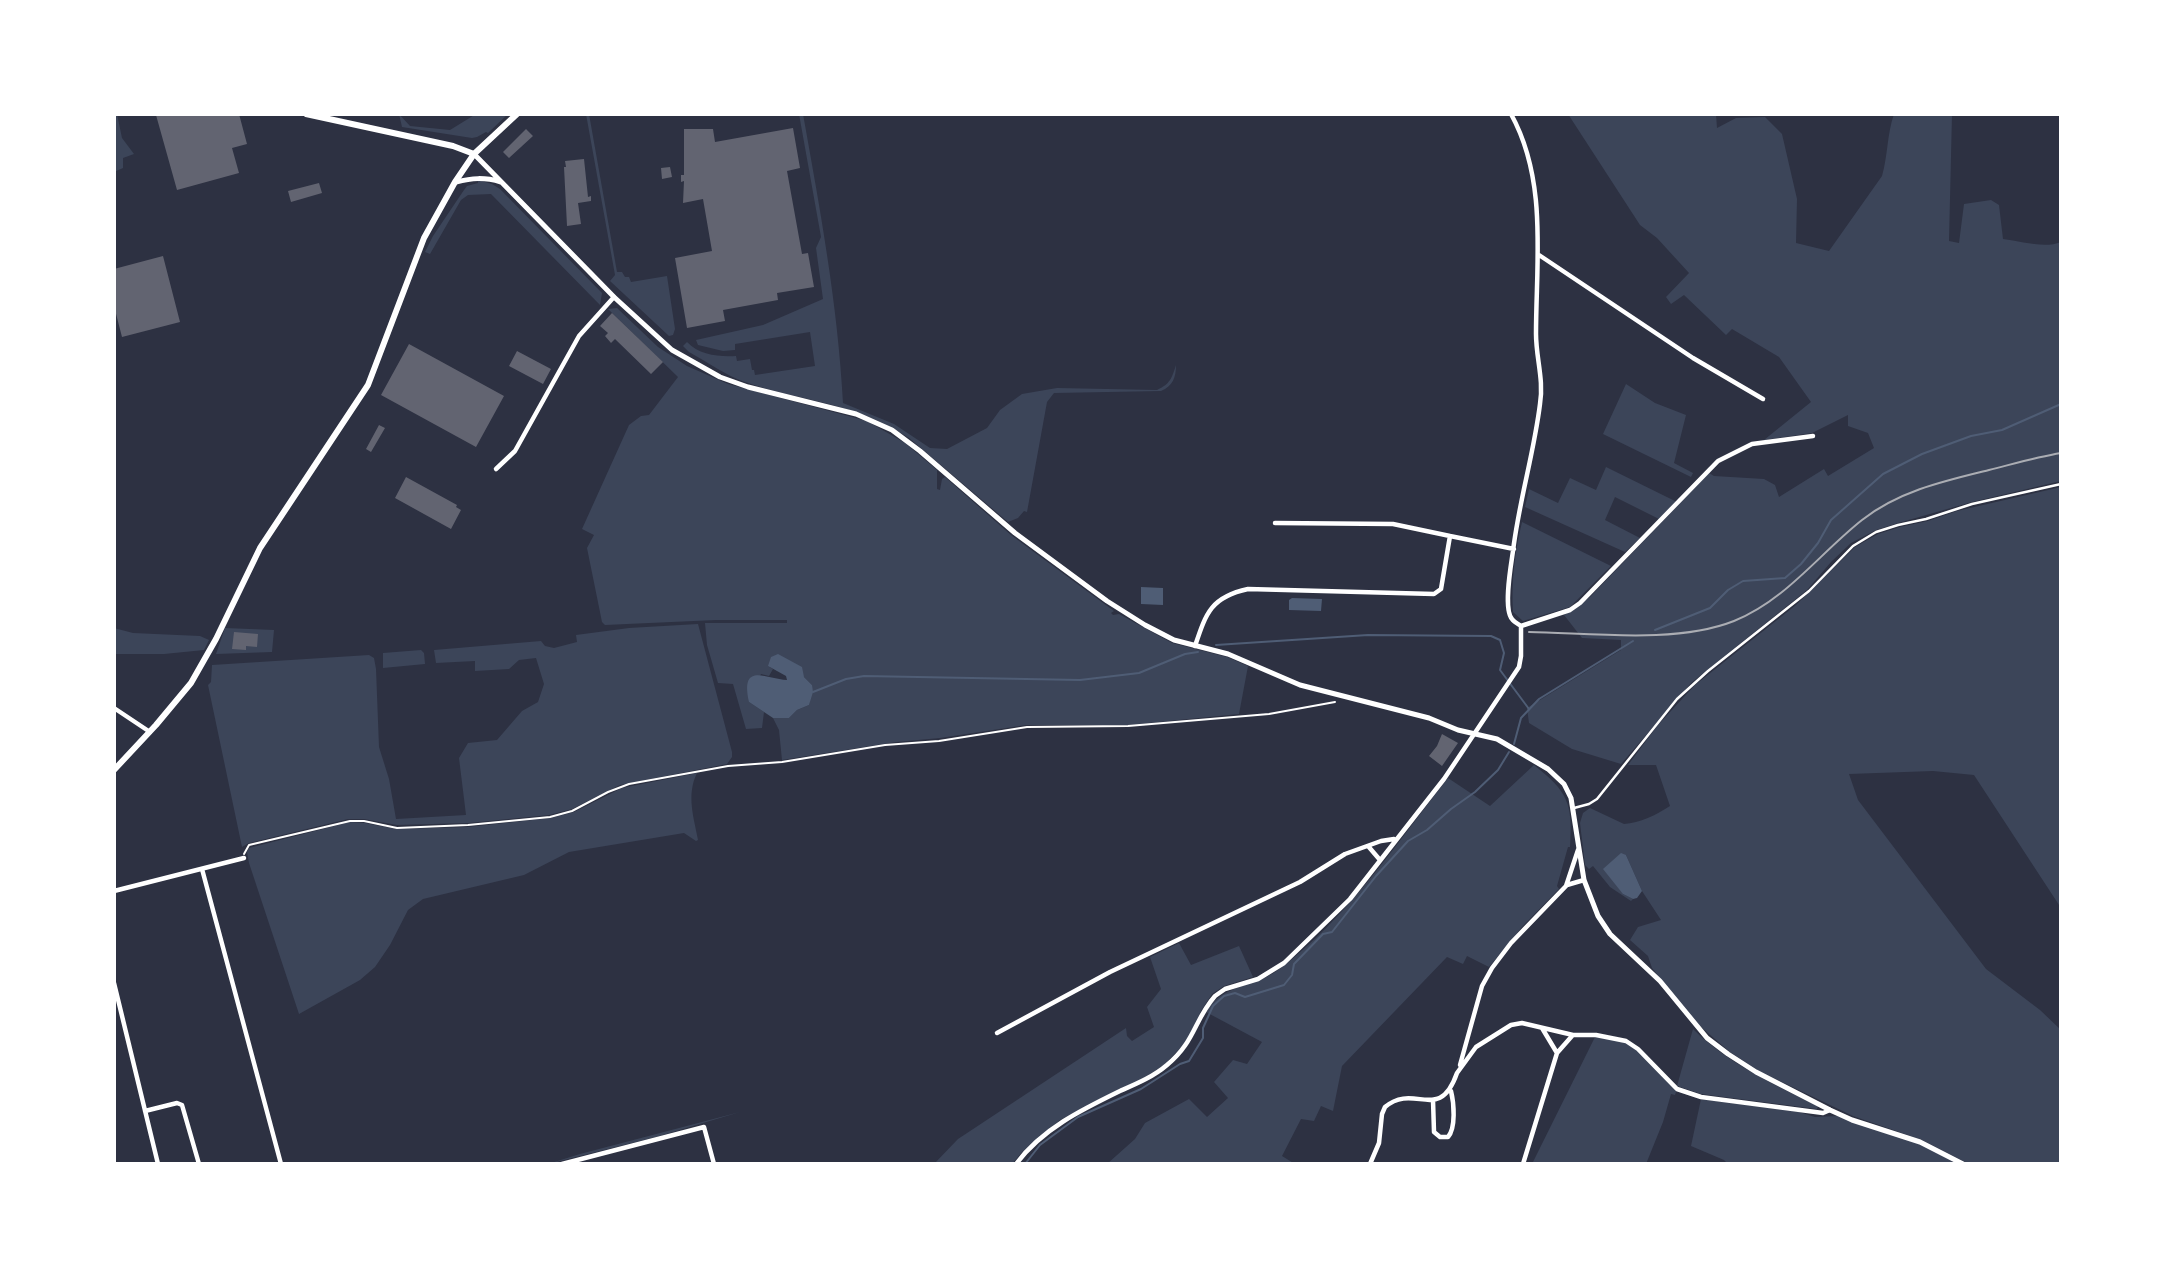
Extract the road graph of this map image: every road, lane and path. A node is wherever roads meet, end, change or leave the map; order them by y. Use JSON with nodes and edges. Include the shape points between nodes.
{"nodes":[{"id":1,"x":306,"y":114,"type":"edge"},
{"id":2,"x":517,"y":114,"type":"edge"},
{"id":3,"x":1511,"y":114,"type":"edge"},
{"id":4,"x":474,"y":153,"type":"junction"},
{"id":5,"x":455,"y":182,"type":"junction"},
{"id":6,"x":503,"y":183,"type":"junction"},
{"id":7,"x":1538,"y":254,"type":"junction"},
{"id":8,"x":614,"y":297,"type":"junction"},
{"id":9,"x":1763,"y":399,"type":"dead end"},
{"id":10,"x":1813,"y":436,"type":"dead end"},
{"id":11,"x":496,"y":469,"type":"dead end"},
{"id":12,"x":2061,"y":484,"type":"edge"},
{"id":13,"x":1275,"y":523,"type":"dead end"},
{"id":14,"x":1450,"y":536,"type":"junction"},
{"id":15,"x":1514,"y":549,"type":"junction"},
{"id":16,"x":1521,"y":626,"type":"junction"},
{"id":17,"x":1195,"y":646,"type":"junction"},
{"id":18,"x":1341,"y":696,"type":"junction"},
{"id":19,"x":114,"y":708,"type":"edge"},
{"id":20,"x":150,"y":732,"type":"junction"},
{"id":21,"x":1474,"y":733,"type":"junction"},
{"id":22,"x":114,"y":770,"type":"edge"},
{"id":23,"x":1574,"y":808,"type":"junction"},
{"id":24,"x":1395,"y":839,"type":"junction"},
{"id":25,"x":1368,"y":846,"type":"junction"},
{"id":26,"x":1578,"y":850,"type":"junction"},
{"id":27,"x":244,"y":859,"type":"joint"},
{"id":28,"x":1380,"y":860,"type":"junction"},
{"id":29,"x":202,"y":869,"type":"junction"},
{"id":30,"x":1584,"y":880,"type":"junction"},
{"id":31,"x":1566,"y":886,"type":"junction"},
{"id":32,"x":114,"y":891,"type":"edge"},
{"id":33,"x":114,"y":983,"type":"edge"},
{"id":34,"x":1542,"y":1028,"type":"junction"},
{"id":35,"x":998,"y":1033,"type":"dead end"},
{"id":36,"x":1573,"y":1035,"type":"junction"},
{"id":37,"x":1557,"y":1053,"type":"junction"},
{"id":38,"x":1457,"y":1073,"type":"junction"},
{"id":39,"x":1451,"y":1091,"type":"junction"},
{"id":40,"x":1433,"y":1100,"type":"junction"},
{"id":41,"x":1830,"y":1110,"type":"junction"},
{"id":42,"x":145,"y":1111,"type":"junction"},
{"id":43,"x":158,"y":1164,"type":"edge"},
{"id":44,"x":199,"y":1164,"type":"edge"},
{"id":45,"x":281,"y":1164,"type":"edge"},
{"id":46,"x":562,"y":1164,"type":"edge"},
{"id":47,"x":714,"y":1164,"type":"edge"},
{"id":48,"x":1016,"y":1164,"type":"edge"},
{"id":49,"x":1370,"y":1164,"type":"edge"},
{"id":50,"x":1523,"y":1164,"type":"edge"},
{"id":51,"x":1963,"y":1164,"type":"edge"}],
"edges":[{"from":1,"to":4,"type":"main road"},
{"from":2,"to":4,"type":"main road"},
{"from":3,"to":7,"type":"street","via":[[1530,164]]},
{"from":4,"to":5,"type":"main road"},
{"from":4,"to":6,"type":"street"},
{"from":5,"to":6,"type":"street","via":[[487,178]]},
{"from":5,"to":20,"type":"main road","via":[[424,237],[369,385],[260,548],[191,683]]},
{"from":6,"to":8,"type":"street"},
{"from":7,"to":9,"type":"street"},
{"from":7,"to":15,"type":"street","via":[[1536,338],[1541,403]]},
{"from":8,"to":11,"type":"street","via":[[579,336],[515,451]]},
{"from":8,"to":17,"type":"street","via":[[672,350],[720,377],[856,414],[892,430],[1014,533],[1107,601],[1174,640]]},
{"from":10,"to":16,"type":"street","via":[[1752,444],[1718,461],[1580,603]]},
{"from":12,"to":23,"type":"lane","via":[[1898,525],[1853,546],[1809,592],[1677,699],[1593,803]]},
{"from":13,"to":14,"type":"street","via":[[1394,524]]},
{"from":14,"to":15,"type":"street"},
{"from":14,"to":17,"type":"street","via":[[1441,589],[1434,594],[1234,592],[1209,609]]},
{"from":15,"to":16,"type":"street","via":[[1509,611]]},
{"from":16,"to":21,"type":"street","via":[[1519,667]]},
{"from":17,"to":18,"type":"street"},
{"from":18,"to":21,"type":"street"},
{"from":18,"to":27,"type":"path","via":[[1333,703],[1269,714],[1128,726],[1027,727],[728,766],[629,784],[550,817],[397,828],[350,821],[249,845]]},
{"from":19,"to":20,"type":"street"},
{"from":20,"to":22,"type":"main road"},
{"from":21,"to":23,"type":"street","via":[[1508,745],[1548,769],[1563,784]]},
{"from":21,"to":24,"type":"street"},
{"from":23,"to":26,"type":"street"},
{"from":24,"to":25,"type":"street"},
{"from":24,"to":28,"type":"street"},
{"from":25,"to":28,"type":"street"},
{"from":25,"to":35,"type":"street","via":[[1110,972]]},
{"from":26,"to":30,"type":"street"},
{"from":26,"to":31,"type":"street"},
{"from":27,"to":29,"type":"street"},
{"from":28,"to":48,"type":"street","via":[[1350,899],[1284,964],[1214,996],[1191,1041],[1165,1067],[1074,1113]]},
{"from":29,"to":32,"type":"street"},
{"from":29,"to":45,"type":"street"},
{"from":30,"to":31,"type":"street"},
{"from":30,"to":41,"type":"street","via":[[1592,906],[1610,934],[1660,981],[1707,1038],[1756,1072]]},
{"from":31,"to":38,"type":"street","via":[[1492,968],[1482,986]]},
{"from":33,"to":42,"type":"street"},
{"from":34,"to":36,"type":"street"},
{"from":34,"to":37,"type":"street"},
{"from":34,"to":38,"type":"street","via":[[1511,1024],[1476,1046]]},
{"from":36,"to":37,"type":"street"},
{"from":36,"to":41,"type":"street","via":[[1626,1041],[1677,1089],[1701,1097],[1823,1113]]},
{"from":37,"to":50,"type":"street"},
{"from":38,"to":39,"type":"street"},
{"from":39,"to":40,"type":"street"},
{"from":39,"to":40,"type":"street","via":[[1452,1130],[1448,1137],[1434,1132]]},
{"from":40,"to":49,"type":"street","via":[[1402,1099],[1385,1107]]},
{"from":41,"to":51,"type":"street","via":[[1920,1142]]},
{"from":42,"to":43,"type":"street"},
{"from":42,"to":44,"type":"street","via":[[182,1105]]},
{"from":46,"to":47,"type":"street","via":[[704,1127]]}]}
